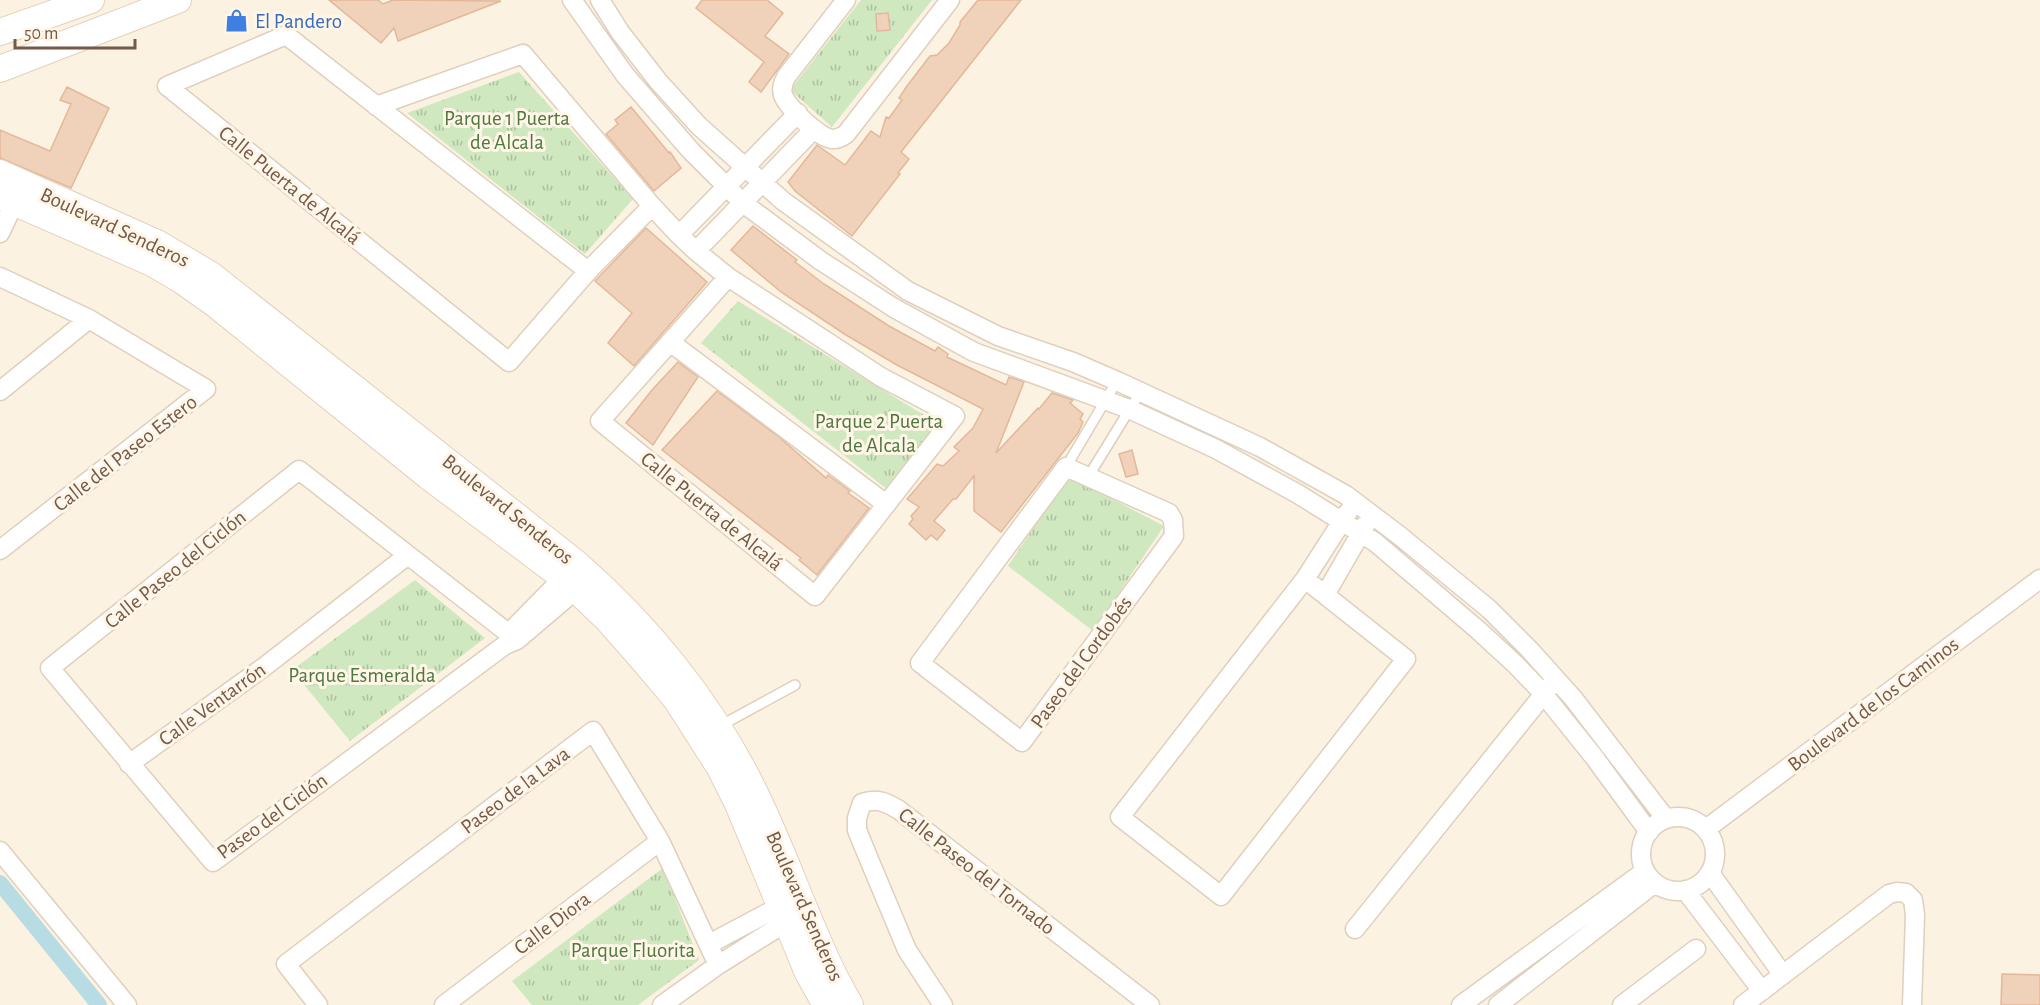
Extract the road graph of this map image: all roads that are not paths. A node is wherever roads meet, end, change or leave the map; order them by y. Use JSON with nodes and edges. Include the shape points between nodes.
{"nodes":[{"id":1,"x":91,"y":0,"type":"edge"},
{"id":2,"x":178,"y":0,"type":"edge"},
{"id":3,"x":572,"y":0,"type":"edge"},
{"id":4,"x":600,"y":0,"type":"edge"},
{"id":5,"x":846,"y":0,"type":"edge"},
{"id":6,"x":950,"y":0,"type":"edge"},
{"id":7,"x":0,"y":32,"type":"edge"},
{"id":8,"x":0,"y":69,"type":"edge"},
{"id":9,"x":376,"y":106,"type":"junction"},
{"id":10,"x":798,"y":114,"type":"junction"},
{"id":11,"x":814,"y":129,"type":"junction"},
{"id":12,"x":745,"y":167,"type":"junction"},
{"id":13,"x":762,"y":182,"type":"junction"},
{"id":14,"x":7,"y":187,"type":"edge"},
{"id":15,"x":726,"y":187,"type":"junction"},
{"id":16,"x":742,"y":203,"type":"junction"},
{"id":17,"x":652,"y":206,"type":"junction"},
{"id":18,"x":0,"y":233,"type":"edge"},
{"id":19,"x":679,"y":235,"type":"junction"},
{"id":20,"x":696,"y":251,"type":"junction"},
{"id":21,"x":588,"y":271,"type":"junction"},
{"id":22,"x":0,"y":277,"type":"edge"},
{"id":23,"x":728,"y":277,"type":"junction"},
{"id":24,"x":89,"y":318,"type":"junction"},
{"id":25,"x":670,"y":342,"type":"junction"},
{"id":26,"x":1117,"y":381,"type":"junction"},
{"id":27,"x":0,"y":391,"type":"edge"},
{"id":28,"x":1141,"y":391,"type":"junction"},
{"id":29,"x":1106,"y":401,"type":"junction"},
{"id":30,"x":1129,"y":409,"type":"junction"},
{"id":31,"x":1066,"y":467,"type":"junction"},
{"id":32,"x":1088,"y":477,"type":"junction"},
{"id":33,"x":1354,"y":502,"type":"junction"},
{"id":34,"x":886,"y":504,"type":"junction"},
{"id":35,"x":1372,"y":514,"type":"junction"},
{"id":36,"x":1342,"y":521,"type":"junction"},
{"id":37,"x":1361,"y":533,"type":"junction"},
{"id":38,"x":0,"y":550,"type":"edge"},
{"id":39,"x":408,"y":555,"type":"junction"},
{"id":40,"x":577,"y":577,"type":"junction"},
{"id":41,"x":1305,"y":579,"type":"junction"},
{"id":42,"x":2040,"y":579,"type":"edge"},
{"id":43,"x":1325,"y":595,"type":"junction"},
{"id":44,"x":510,"y":639,"type":"junction"},
{"id":45,"x":50,"y":668,"type":"joint"},
{"id":46,"x":1556,"y":679,"type":"junction"},
{"id":47,"x":795,"y":685,"type":"dead end"},
{"id":48,"x":1544,"y":694,"type":"junction"},
{"id":49,"x":710,"y":732,"type":"junction"},
{"id":50,"x":129,"y":764,"type":"junction"},
{"id":51,"x":1666,"y":819,"type":"junction"},
{"id":52,"x":1706,"y":829,"type":"junction"},
{"id":53,"x":1649,"y":832,"type":"junction"},
{"id":54,"x":660,"y":842,"type":"junction"},
{"id":55,"x":0,"y":851,"type":"edge"},
{"id":56,"x":1710,"y":873,"type":"junction"},
{"id":57,"x":1650,"y":877,"type":"junction"},
{"id":58,"x":1685,"y":890,"type":"junction"},
{"id":59,"x":793,"y":909,"type":"junction"},
{"id":60,"x":1739,"y":914,"type":"junction"},
{"id":61,"x":1355,"y":929,"type":"dead end"},
{"id":62,"x":1716,"y":931,"type":"junction"},
{"id":63,"x":709,"y":944,"type":"junction"},
{"id":64,"x":1696,"y":949,"type":"dead end"},
{"id":65,"x":718,"y":965,"type":"junction"},
{"id":66,"x":1783,"y":975,"type":"junction"},
{"id":67,"x":1762,"y":990,"type":"junction"},
{"id":68,"x":1130,"y":1000,"type":"edge"},
{"id":69,"x":127,"y":1005,"type":"edge"},
{"id":70,"x":318,"y":1005,"type":"edge"},
{"id":71,"x":444,"y":1005,"type":"edge"},
{"id":72,"x":662,"y":1005,"type":"edge"},
{"id":73,"x":826,"y":1005,"type":"edge"},
{"id":74,"x":850,"y":1005,"type":"edge"},
{"id":75,"x":943,"y":1005,"type":"edge"},
{"id":76,"x":1150,"y":1005,"type":"edge"},
{"id":77,"x":1461,"y":1005,"type":"edge"},
{"id":78,"x":1498,"y":1005,"type":"edge"},
{"id":79,"x":1622,"y":1005,"type":"edge"},
{"id":80,"x":1743,"y":1005,"type":"edge"},
{"id":81,"x":1912,"y":1005,"type":"edge"}],
"edges":[{"from":1,"to":7,"type":"main road"},
{"from":2,"to":8,"type":"main road"},
{"from":3,"to":15,"type":"street","via":[[644,98]]},
{"from":4,"to":12,"type":"street","via":[[658,81],[699,126]]},
{"from":5,"to":10,"type":"street","via":[[783,83],[784,97]]},
{"from":6,"to":11,"type":"street","via":[[846,134],[829,139]]},
{"from":9,"to":17,"type":"street","name":"Calle Puerta de Alcalá","via":[[523,54]]},
{"from":9,"to":21,"type":"street","name":"Calle Puerta de Alcalá"},
{"from":9,"to":21,"type":"street","name":"Calle Puerta de Alcalá","via":[[286,35],[167,86],[508,362]]},
{"from":10,"to":11,"type":"street"},
{"from":10,"to":12,"type":"street"},
{"from":11,"to":13,"type":"street"},
{"from":12,"to":13,"type":"street"},
{"from":12,"to":15,"type":"street"},
{"from":13,"to":16,"type":"street"},
{"from":13,"to":26,"type":"street","via":[[809,221],[908,291],[998,336]]},
{"from":14,"to":18,"type":"street"},
{"from":14,"to":40,"type":"main road","name":"Boulevard Senderos","via":[[157,243],[211,275],[271,338],[427,444]]},
{"from":15,"to":16,"type":"street"},
{"from":15,"to":19,"type":"street"},
{"from":16,"to":20,"type":"street"},
{"from":16,"to":29,"type":"street","via":[[830,267],[974,352]]},
{"from":17,"to":19,"type":"street","name":"Calle Puerta de Alcalá"},
{"from":17,"to":21,"type":"street","name":"Calle Puerta de Alcalá"},
{"from":19,"to":20,"type":"street","name":"Calle Puerta de Alcalá"},
{"from":20,"to":23,"type":"street","name":"Calle Puerta de Alcalá"},
{"from":22,"to":24,"type":"street","name":"Calle del Paseo Estero"},
{"from":23,"to":25,"type":"street","name":"Calle Puerta de Alcalá"},
{"from":23,"to":34,"type":"street","name":"Calle Puerta de Alcalá","via":[[880,377],[955,416]]},
{"from":24,"to":27,"type":"street"},
{"from":24,"to":38,"type":"street","name":"Calle del Paseo Estero","via":[[206,389]]},
{"from":25,"to":34,"type":"street"},
{"from":25,"to":34,"type":"street","name":"Calle Puerta de Alcalá","via":[[600,421],[815,596]]},
{"from":26,"to":28,"type":"street"},
{"from":26,"to":29,"type":"lane"},
{"from":28,"to":30,"type":"lane"},
{"from":28,"to":33,"type":"street","via":[[1260,447]]},
{"from":29,"to":30,"type":"street"},
{"from":29,"to":31,"type":"lane"},
{"from":30,"to":32,"type":"lane"},
{"from":30,"to":36,"type":"street","via":[[1216,449]]},
{"from":31,"to":32,"type":"street","name":"Paseo del Cordobés"},
{"from":31,"to":32,"type":"street","name":"Paseo del Cordobés","via":[[920,663],[1022,742],[1174,536],[1169,513]]},
{"from":33,"to":35,"type":"street"},
{"from":33,"to":36,"type":"street"},
{"from":35,"to":37,"type":"street"},
{"from":35,"to":46,"type":"street","via":[[1489,609]]},
{"from":36,"to":37,"type":"street"},
{"from":36,"to":41,"type":"street"},
{"from":37,"to":43,"type":"street"},
{"from":37,"to":48,"type":"street","via":[[1470,623]]},
{"from":39,"to":44,"type":"street"},
{"from":39,"to":45,"type":"street","name":"Calle Paseo del Ciclón","via":[[299,470]]},
{"from":39,"to":50,"type":"street","name":"Calle Ventarrón","via":[[264,667]]},
{"from":40,"to":44,"type":"street","name":"Paseo del Ciclón"},
{"from":40,"to":49,"type":"main road","name":"Boulevard Senderos","via":[[614,612],[658,645],[692,690]]},
{"from":41,"to":43,"type":"street"},
{"from":41,"to":43,"type":"street","via":[[1120,817],[1221,896],[1406,658]]},
{"from":42,"to":52,"type":"street","name":"Boulevard de los Caminos"},
{"from":44,"to":50,"type":"street","name":"Paseo del Ciclón","via":[[213,862]]},
{"from":45,"to":50,"type":"street","name":"Paseo del Ciclón"},
{"from":46,"to":48,"type":"street"},
{"from":46,"to":51,"type":"street"},
{"from":47,"to":49,"type":"lane"},
{"from":48,"to":53,"type":"street"},
{"from":48,"to":61,"type":"street"},
{"from":49,"to":59,"type":"main road","name":"Boulevard Senderos","via":[[751,784],[782,852]]},
{"from":51,"to":52,"type":"street","via":[[1692,819]]},
{"from":51,"to":53,"type":"street","via":[[1657,822]]},
{"from":52,"to":56,"type":"street","via":[[1714,843]]},
{"from":53,"to":57,"type":"street","via":[[1641,853]]},
{"from":54,"to":63,"type":"street","name":"Paseo de la Lava"},
{"from":54,"to":70,"type":"street","name":"Paseo de la Lava","via":[[593,731],[286,964]]},
{"from":54,"to":71,"type":"street","name":"Calle Diora"},
{"from":55,"to":69,"type":"street"},
{"from":56,"to":58,"type":"street"},
{"from":56,"to":60,"type":"street"},
{"from":57,"to":58,"type":"street","via":[[1669,890]]},
{"from":57,"to":77,"type":"street"},
{"from":57,"to":78,"type":"street"},
{"from":58,"to":62,"type":"street"},
{"from":59,"to":63,"type":"street"},
{"from":59,"to":65,"type":"street"},
{"from":59,"to":73,"type":"main road","name":"Boulevard Senderos","via":[[808,973]]},
{"from":59,"to":74,"type":"main road","name":"Boulevard Senderos","via":[[825,957]]},
{"from":60,"to":62,"type":"street"},
{"from":60,"to":66,"type":"street"},
{"from":62,"to":67,"type":"street"},
{"from":63,"to":65,"type":"street","name":"Paseo de la Lava"},
{"from":64,"to":79,"type":"street"},
{"from":65,"to":72,"type":"street"},
{"from":66,"to":67,"type":"street"},
{"from":66,"to":81,"type":"street","via":[[1889,894],[1906,893],[1915,915]]},
{"from":67,"to":80,"type":"street"},
{"from":68,"to":75,"type":"street","name":"Calle Paseo del Tornado","via":[[899,810],[877,800],[862,803],[858,830],[868,857],[907,950]]},
{"from":68,"to":76,"type":"street","name":"Calle Paseo del Tornado"}]}
